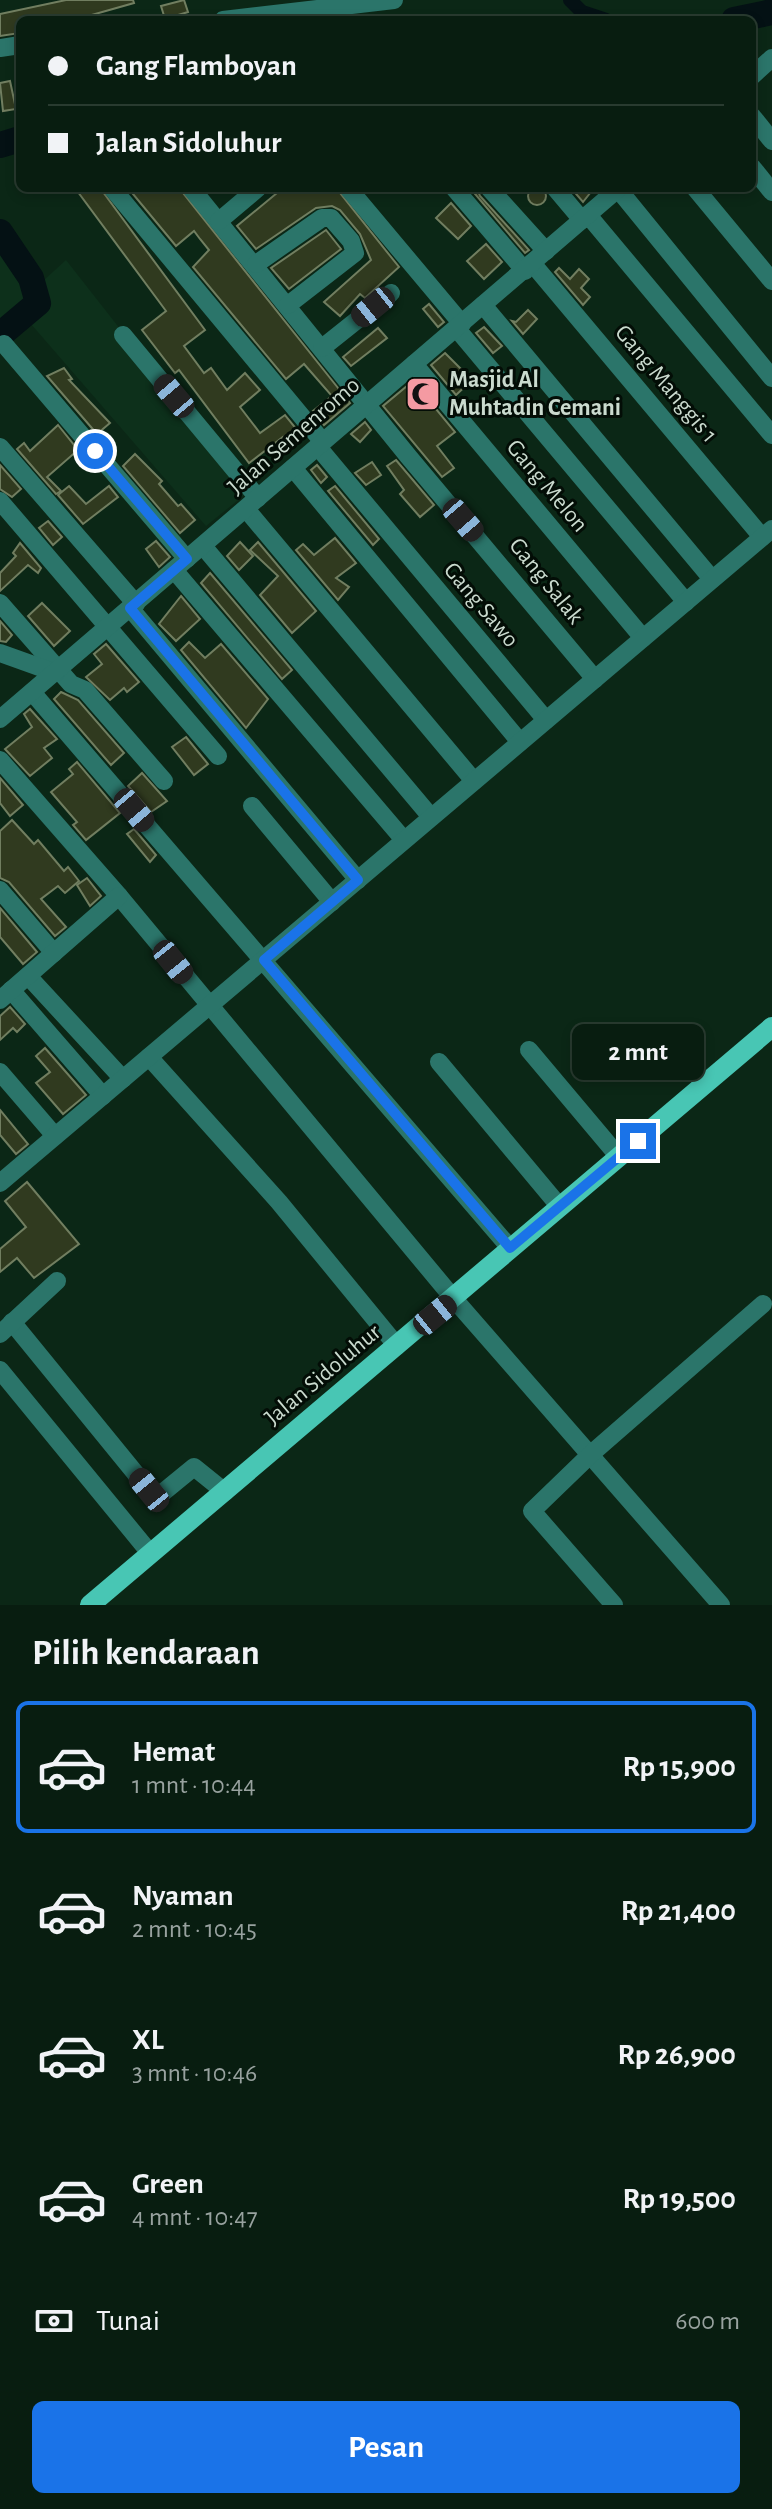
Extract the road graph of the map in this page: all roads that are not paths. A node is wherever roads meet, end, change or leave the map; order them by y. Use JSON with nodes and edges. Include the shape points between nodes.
{"nodes":[{"id":1,"x":394,"y":0,"type":"edge"},
{"id":2,"x":352,"y":2,"type":"edge"},
{"id":3,"x":252,"y":16,"type":"edge"},
{"id":4,"x":772,"y":58,"type":"edge"},
{"id":5,"x":756,"y":72,"type":"edge"},
{"id":6,"x":756,"y":121,"type":"edge"},
{"id":7,"x":772,"y":141,"type":"edge"},
{"id":8,"x":756,"y":172,"type":"edge"},
{"id":9,"x":115,"y":192,"type":"edge"},
{"id":10,"x":194,"y":192,"type":"edge"},
{"id":11,"x":253,"y":192,"type":"edge"},
{"id":12,"x":351,"y":192,"type":"edge"},
{"id":13,"x":458,"y":192,"type":"edge"},
{"id":14,"x":491,"y":192,"type":"edge"},
{"id":15,"x":559,"y":192,"type":"edge"},
{"id":16,"x":614,"y":192,"type":"edge"},
{"id":17,"x":622,"y":192,"type":"edge"},
{"id":18,"x":698,"y":192,"type":"edge"},
{"id":19,"x":772,"y":192,"type":"edge"},
{"id":20,"x":585,"y":218,"type":"junction"},
{"id":21,"x":219,"y":221,"type":"junction"},
{"id":22,"x":534,"y":261,"type":"junction"},
{"id":23,"x":256,"y":264,"type":"junction"},
{"id":24,"x":772,"y":281,"type":"edge"},
{"id":25,"x":391,"y":293,"type":"dead end"},
{"id":26,"x":288,"y":305,"type":"junction"},
{"id":27,"x":483,"y":305,"type":"junction"},
{"id":28,"x":460,"y":326,"type":"junction"},
{"id":29,"x":123,"y":335,"type":"dead end"},
{"id":30,"x":4,"y":344,"type":"dead end"},
{"id":31,"x":322,"y":348,"type":"junction"},
{"id":32,"x":414,"y":364,"type":"junction"},
{"id":33,"x":772,"y":378,"type":"edge"},
{"id":34,"x":367,"y":405,"type":"junction"},
{"id":35,"x":772,"y":435,"type":"edge"},
{"id":36,"x":320,"y":444,"type":"junction"},
{"id":37,"x":0,"y":447,"type":"edge"},
{"id":38,"x":293,"y":468,"type":"junction"},
{"id":39,"x":0,"y":501,"type":"edge"},
{"id":40,"x":253,"y":509,"type":"junction"},
{"id":41,"x":767,"y":533,"type":"edge"},
{"id":42,"x":203,"y":546,"type":"junction"},
{"id":43,"x":181,"y":565,"type":"junction"},
{"id":44,"x":712,"y":579,"type":"junction"},
{"id":45,"x":686,"y":602,"type":"junction"},
{"id":46,"x":0,"y":603,"type":"edge"},
{"id":47,"x":133,"y":606,"type":"junction"},
{"id":48,"x":109,"y":628,"type":"junction"},
{"id":49,"x":643,"y":638,"type":"junction"},
{"id":50,"x":0,"y":653,"type":"edge"},
{"id":51,"x":57,"y":671,"type":"junction"},
{"id":52,"x":595,"y":679,"type":"junction"},
{"id":53,"x":32,"y":692,"type":"junction"},
{"id":54,"x":0,"y":719,"type":"edge"},
{"id":55,"x":546,"y":720,"type":"junction"},
{"id":56,"x":520,"y":742,"type":"junction"},
{"id":57,"x":218,"y":756,"type":"dead end"},
{"id":58,"x":0,"y":760,"type":"edge"},
{"id":59,"x":470,"y":778,"type":"junction"},
{"id":60,"x":164,"y":781,"type":"dead end"},
{"id":61,"x":252,"y":806,"type":"dead end"},
{"id":62,"x":431,"y":817,"type":"junction"},
{"id":63,"x":404,"y":840,"type":"junction"},
{"id":64,"x":358,"y":880,"type":"junction"},
{"id":65,"x":0,"y":890,"type":"edge"},
{"id":66,"x":119,"y":896,"type":"junction"},
{"id":67,"x":332,"y":902,"type":"junction"},
{"id":68,"x":54,"y":953,"type":"junction"},
{"id":69,"x":264,"y":960,"type":"junction"},
{"id":70,"x":28,"y":976,"type":"junction"},
{"id":71,"x":6,"y":995,"type":"edge"},
{"id":72,"x":209,"y":1006,"type":"junction"},
{"id":73,"x":772,"y":1027,"type":"edge"},
{"id":74,"x":529,"y":1050,"type":"dead end"},
{"id":75,"x":149,"y":1057,"type":"junction"},
{"id":76,"x":439,"y":1062,"type":"dead end"},
{"id":77,"x":0,"y":1072,"type":"edge"},
{"id":78,"x":123,"y":1079,"type":"junction"},
{"id":79,"x":103,"y":1096,"type":"junction"},
{"id":80,"x":55,"y":1136,"type":"junction"},
{"id":81,"x":619,"y":1157,"type":"junction"},
{"id":82,"x":0,"y":1183,"type":"edge"},
{"id":83,"x":560,"y":1207,"type":"junction"},
{"id":84,"x":510,"y":1248,"type":"junction"},
{"id":85,"x":57,"y":1281,"type":"dead end"},
{"id":86,"x":454,"y":1299,"type":"junction"},
{"id":87,"x":763,"y":1304,"type":"dead end"},
{"id":88,"x":6,"y":1328,"type":"edge"},
{"id":89,"x":397,"y":1346,"type":"junction"},
{"id":90,"x":0,"y":1370,"type":"edge"},
{"id":91,"x":591,"y":1454,"type":"junction"},
{"id":92,"x":225,"y":1492,"type":"junction"},
{"id":93,"x":150,"y":1553,"type":"junction"},
{"id":94,"x":90,"y":1605,"type":"edge"},
{"id":95,"x":614,"y":1605,"type":"edge"},
{"id":96,"x":721,"y":1605,"type":"edge"}],
"edges":[{"from":1,"to":2,"type":"street"},
{"from":2,"to":3,"type":"street"},
{"from":4,"to":5,"type":"street"},
{"from":6,"to":7,"type":"street"},
{"from":8,"to":19,"type":"street"},
{"from":9,"to":36,"type":"street","name":"Gang Sawo"},
{"from":10,"to":21,"type":"street","name":"Gang Salak"},
{"from":11,"to":21,"type":"street"},
{"from":12,"to":28,"type":"street"},
{"from":13,"to":22,"type":"street"},
{"from":14,"to":22,"type":"street"},
{"from":15,"to":20,"type":"street"},
{"from":16,"to":20,"type":"street","name":"Jalan Semenromo"},
{"from":17,"to":33,"type":"street"},
{"from":18,"to":24,"type":"street"},
{"from":20,"to":22,"type":"street","name":"Jalan Semenromo"},
{"from":20,"to":35,"type":"street"},
{"from":21,"to":23,"type":"street","name":"Gang Salak"},
{"from":22,"to":27,"type":"street","name":"Jalan Semenromo"},
{"from":22,"to":41,"type":"street","name":"Gang Manggis 1"},
{"from":23,"to":26,"type":"street","name":"Gang Salak"},
{"from":23,"to":26,"type":"street","via":[[323,217],[331,218],[351,241],[355,253]]},
{"from":25,"to":31,"type":"street"},
{"from":26,"to":31,"type":"street","name":"Gang Salak"},
{"from":27,"to":28,"type":"street","name":"Jalan Semenromo"},
{"from":27,"to":44,"type":"street"},
{"from":28,"to":32,"type":"street","name":"Jalan Semenromo"},
{"from":28,"to":45,"type":"street"},
{"from":29,"to":40,"type":"street"},
{"from":30,"to":43,"type":"street"},
{"from":31,"to":34,"type":"street","name":"Gang Salak"},
{"from":32,"to":34,"type":"street","name":"Jalan Semenromo"},
{"from":32,"to":49,"type":"street","name":"Gang Melon"},
{"from":34,"to":36,"type":"street","name":"Jalan Semenromo"},
{"from":34,"to":52,"type":"street","name":"Gang Salak"},
{"from":36,"to":38,"type":"street","name":"Jalan Semenromo"},
{"from":36,"to":55,"type":"street","name":"Gang Sawo"},
{"from":37,"to":47,"type":"street"},
{"from":38,"to":40,"type":"street","name":"Jalan Semenromo"},
{"from":38,"to":56,"type":"street"},
{"from":39,"to":48,"type":"street"},
{"from":40,"to":42,"type":"street","name":"Jalan Semenromo"},
{"from":40,"to":59,"type":"street"},
{"from":41,"to":44,"type":"street"},
{"from":42,"to":43,"type":"street","name":"Jalan Semenromo"},
{"from":42,"to":62,"type":"street"},
{"from":43,"to":47,"type":"street","name":"Jalan Semenromo"},
{"from":43,"to":63,"type":"street"},
{"from":44,"to":45,"type":"street"},
{"from":45,"to":49,"type":"street"},
{"from":46,"to":51,"type":"street"},
{"from":47,"to":48,"type":"street","name":"Jalan Semenromo"},
{"from":47,"to":64,"type":"street"},
{"from":48,"to":51,"type":"street","name":"Jalan Semenromo"},
{"from":48,"to":57,"type":"street"},
{"from":49,"to":52,"type":"street"},
{"from":50,"to":51,"type":"street"},
{"from":51,"to":53,"type":"street","name":"Jalan Semenromo"},
{"from":51,"to":60,"type":"street","via":[[85,690]]},
{"from":52,"to":55,"type":"street"},
{"from":53,"to":54,"type":"street","name":"Jalan Semenromo"},
{"from":53,"to":69,"type":"street"},
{"from":55,"to":56,"type":"street"},
{"from":56,"to":59,"type":"street"},
{"from":58,"to":66,"type":"street"},
{"from":59,"to":62,"type":"street"},
{"from":61,"to":67,"type":"street"},
{"from":62,"to":63,"type":"street"},
{"from":63,"to":64,"type":"street"},
{"from":64,"to":67,"type":"street"},
{"from":65,"to":68,"type":"street"},
{"from":66,"to":68,"type":"street"},
{"from":66,"to":72,"type":"street"},
{"from":67,"to":69,"type":"street"},
{"from":68,"to":70,"type":"street"},
{"from":69,"to":72,"type":"street"},
{"from":69,"to":84,"type":"street"},
{"from":70,"to":71,"type":"street"},
{"from":70,"to":78,"type":"street"},
{"from":71,"to":79,"type":"street"},
{"from":72,"to":75,"type":"street"},
{"from":72,"to":86,"type":"street"},
{"from":73,"to":81,"type":"main road","name":"Jalan Sidoluhur"},
{"from":74,"to":81,"type":"street"},
{"from":75,"to":78,"type":"street"},
{"from":75,"to":89,"type":"street","via":[[279,1202]]},
{"from":76,"to":83,"type":"street"},
{"from":77,"to":80,"type":"street"},
{"from":78,"to":79,"type":"street"},
{"from":79,"to":80,"type":"street"},
{"from":80,"to":82,"type":"street"},
{"from":81,"to":83,"type":"main road","name":"Jalan Sidoluhur"},
{"from":83,"to":84,"type":"main road","name":"Jalan Sidoluhur"},
{"from":84,"to":86,"type":"main road","name":"Jalan Sidoluhur"},
{"from":85,"to":88,"type":"street"},
{"from":86,"to":89,"type":"main road","name":"Jalan Sidoluhur"},
{"from":86,"to":91,"type":"street"},
{"from":87,"to":91,"type":"street"},
{"from":88,"to":92,"type":"street","via":[[149,1490],[161,1494],[194,1467]]},
{"from":89,"to":92,"type":"main road","name":"Jalan Sidoluhur"},
{"from":90,"to":93,"type":"street"},
{"from":91,"to":95,"type":"street","via":[[532,1511]]},
{"from":91,"to":96,"type":"street"},
{"from":92,"to":93,"type":"main road","name":"Jalan Sidoluhur"},
{"from":93,"to":94,"type":"main road","name":"Jalan Sidoluhur"}]}
